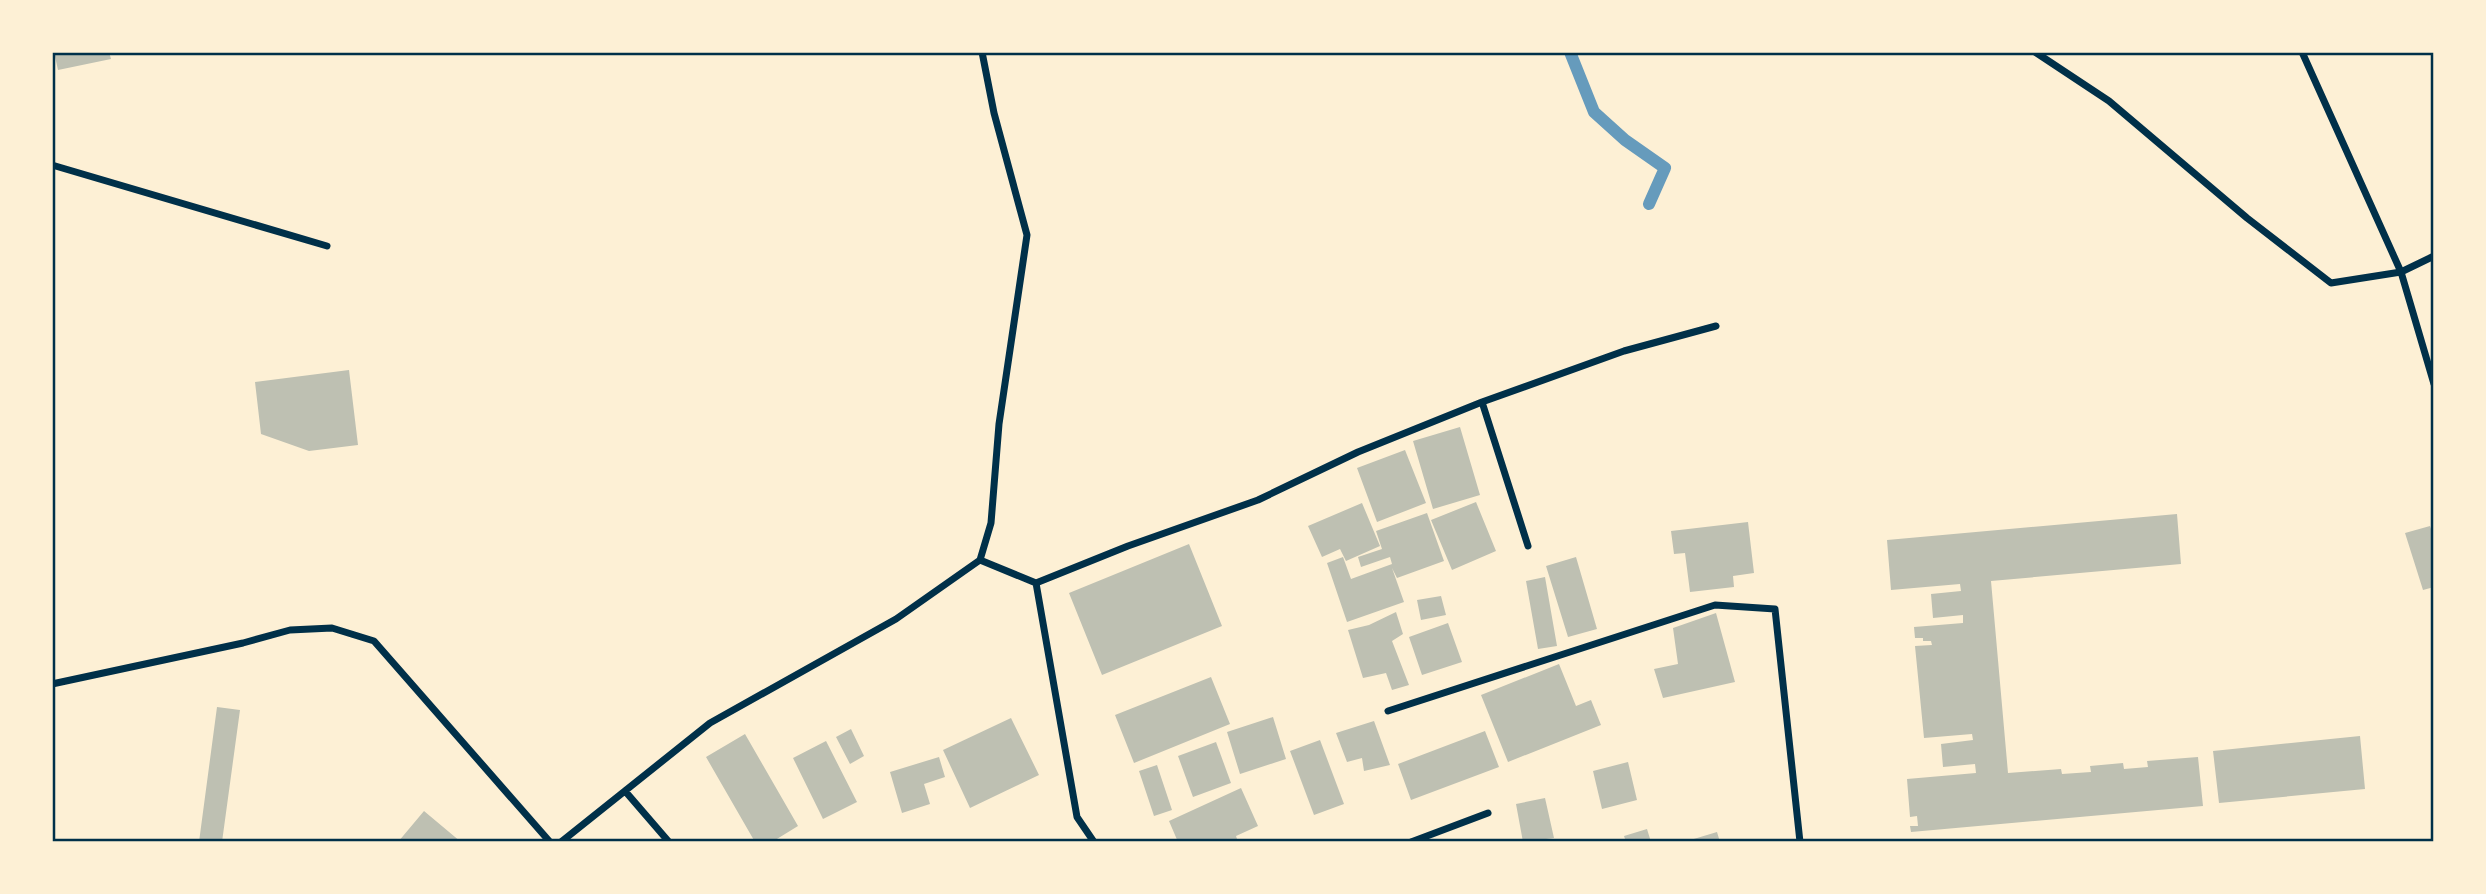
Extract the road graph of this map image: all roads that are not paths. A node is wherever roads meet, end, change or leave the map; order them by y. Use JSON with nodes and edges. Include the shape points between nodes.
{"nodes":[{"id":1,"x":982,"y":52,"type":"edge"},
{"id":2,"x":2035,"y":52,"type":"edge"},
{"id":3,"x":2302,"y":52,"type":"edge"},
{"id":4,"x":52,"y":165,"type":"edge"},
{"id":5,"x":327,"y":246,"type":"dead end"},
{"id":6,"x":2434,"y":256,"type":"edge"},
{"id":7,"x":2401,"y":272,"type":"junction"},
{"id":8,"x":1716,"y":326,"type":"dead end"},
{"id":9,"x":2434,"y":383,"type":"edge"},
{"id":10,"x":1482,"y":402,"type":"junction"},
{"id":11,"x":1528,"y":546,"type":"dead end"},
{"id":12,"x":980,"y":560,"type":"junction"},
{"id":13,"x":1036,"y":583,"type":"junction"},
{"id":14,"x":52,"y":684,"type":"edge"},
{"id":15,"x":1388,"y":711,"type":"dead end"},
{"id":16,"x":625,"y":791,"type":"junction"},
{"id":17,"x":1488,"y":813,"type":"dead end"},
{"id":18,"x":551,"y":842,"type":"edge"},
{"id":19,"x":561,"y":842,"type":"edge"},
{"id":20,"x":668,"y":842,"type":"edge"},
{"id":21,"x":1094,"y":842,"type":"edge"},
{"id":22,"x":1411,"y":842,"type":"edge"},
{"id":23,"x":1800,"y":842,"type":"edge"}],
"edges":[{"from":1,"to":12,"type":"street","via":[[1027,235],[1003,387],[991,523]]},
{"from":2,"to":7,"type":"street","via":[[2109,101],[2331,283]]},
{"from":3,"to":7,"type":"street"},
{"from":4,"to":5,"type":"street"},
{"from":6,"to":7,"type":"street"},
{"from":7,"to":9,"type":"street"},
{"from":8,"to":10,"type":"street","via":[[1624,351]]},
{"from":10,"to":11,"type":"street"},
{"from":10,"to":13,"type":"street","via":[[1358,452],[1258,500]]},
{"from":12,"to":13,"type":"street"},
{"from":12,"to":16,"type":"street","via":[[896,619],[710,723]]},
{"from":13,"to":21,"type":"street","via":[[1077,817]]},
{"from":14,"to":18,"type":"street","via":[[290,630],[332,628],[373,641]]},
{"from":15,"to":23,"type":"street","via":[[1715,605],[1775,609]]},
{"from":16,"to":19,"type":"street"},
{"from":16,"to":20,"type":"street"},
{"from":17,"to":22,"type":"street"}]}
